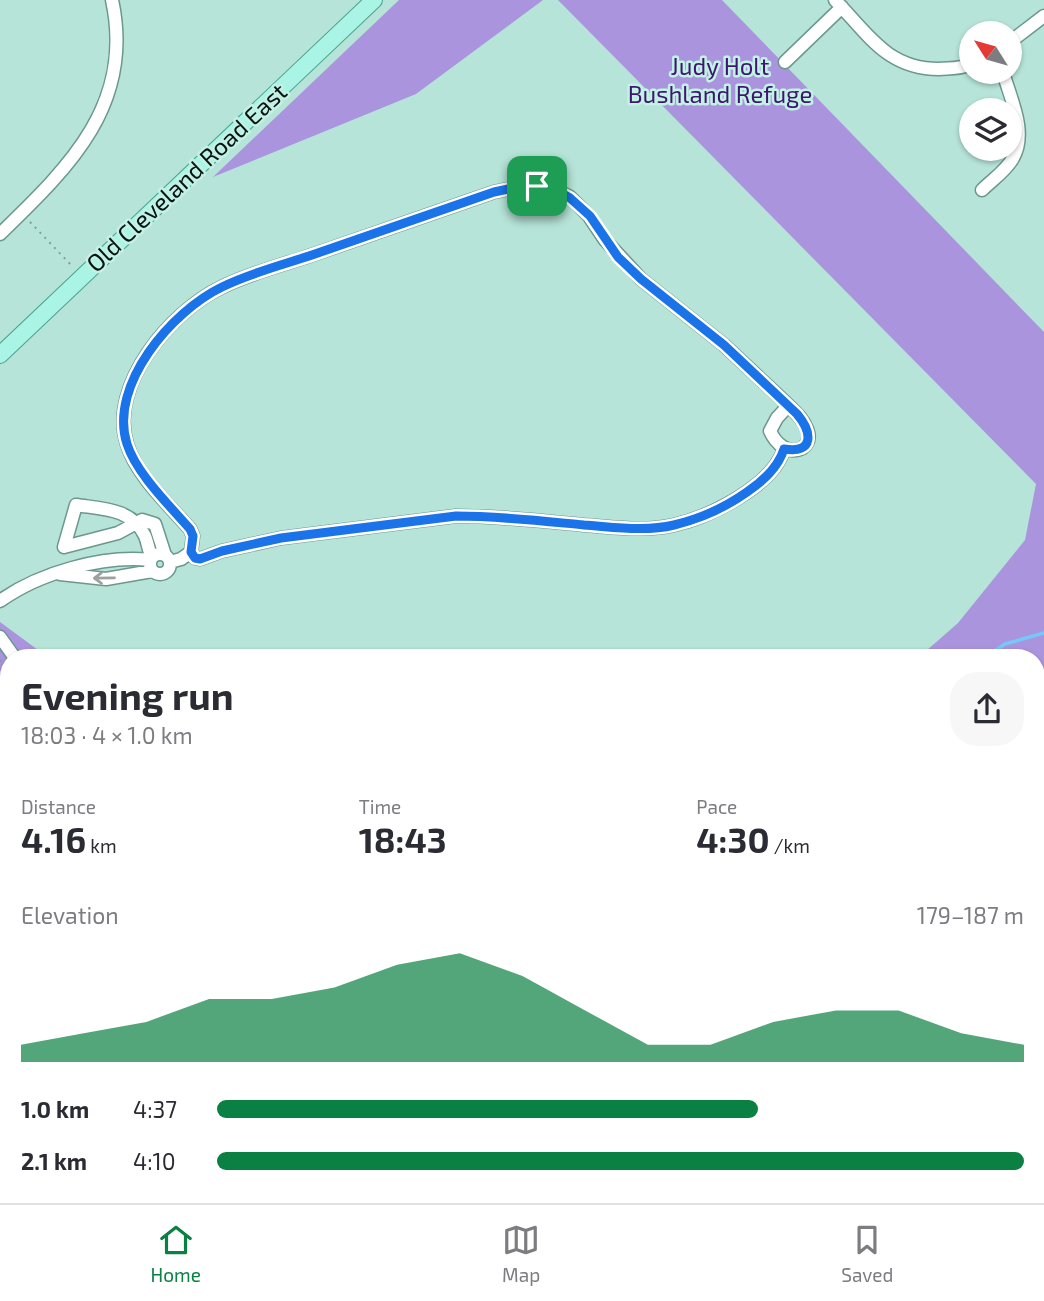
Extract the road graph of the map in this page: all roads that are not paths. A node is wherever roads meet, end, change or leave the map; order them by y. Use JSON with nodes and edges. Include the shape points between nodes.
{"nodes":[{"id":1,"x":112,"y":0,"type":"edge"},
{"id":2,"x":374,"y":0,"type":"edge"},
{"id":3,"x":838,"y":4,"type":"edge"},
{"id":4,"x":1044,"y":16,"type":"edge"},
{"id":5,"x":1022,"y":33,"type":"edge"},
{"id":6,"x":785,"y":62,"type":"dead end"},
{"id":7,"x":959,"y":68,"type":"edge"},
{"id":8,"x":1006,"y":84,"type":"edge"},
{"id":9,"x":982,"y":190,"type":"dead end"},
{"id":10,"x":0,"y":234,"type":"edge"},
{"id":11,"x":0,"y":355,"type":"edge"},
{"id":12,"x":788,"y":406,"type":"junction"},
{"id":13,"x":784,"y":449,"type":"junction"},
{"id":14,"x":134,"y":523,"type":"junction"},
{"id":15,"x":191,"y":552,"type":"junction"},
{"id":16,"x":158,"y":561,"type":"junction"},
{"id":17,"x":0,"y":601,"type":"edge"}],
"edges":[{"from":1,"to":10,"type":"street","via":[[114,64],[103,111],[76,155]]},
{"from":2,"to":11,"type":"main road","name":"Old Cleveland Road East"},
{"from":3,"to":6,"type":"street"},
{"from":3,"to":7,"type":"street","via":[[888,55],[919,69]]},
{"from":4,"to":5,"type":"street"},
{"from":8,"to":9,"type":"street","via":[[1020,131],[1018,147],[1013,160]]},
{"from":12,"to":13,"type":"street","via":[[770,431]]},
{"from":12,"to":13,"type":"street","via":[[809,435],[801,449]]},
{"from":12,"to":15,"type":"street","via":[[724,345],[633,272],[590,216],[570,198],[537,186],[494,192],[221,287],[180,313],[150,350],[122,416],[127,445],[147,480],[190,529]]},
{"from":13,"to":15,"type":"street","via":[[772,471],[736,500],[674,525],[629,529],[456,516],[281,538],[200,559]]},
{"from":14,"to":14,"type":"street","via":[[119,511],[76,505],[64,547],[118,533]]},
{"from":14,"to":16,"type":"street","via":[[155,524]]},
{"from":15,"to":16,"type":"street","via":[[181,559]]},
{"from":16,"to":17,"type":"street","via":[[106,579],[56,573]]}]}
